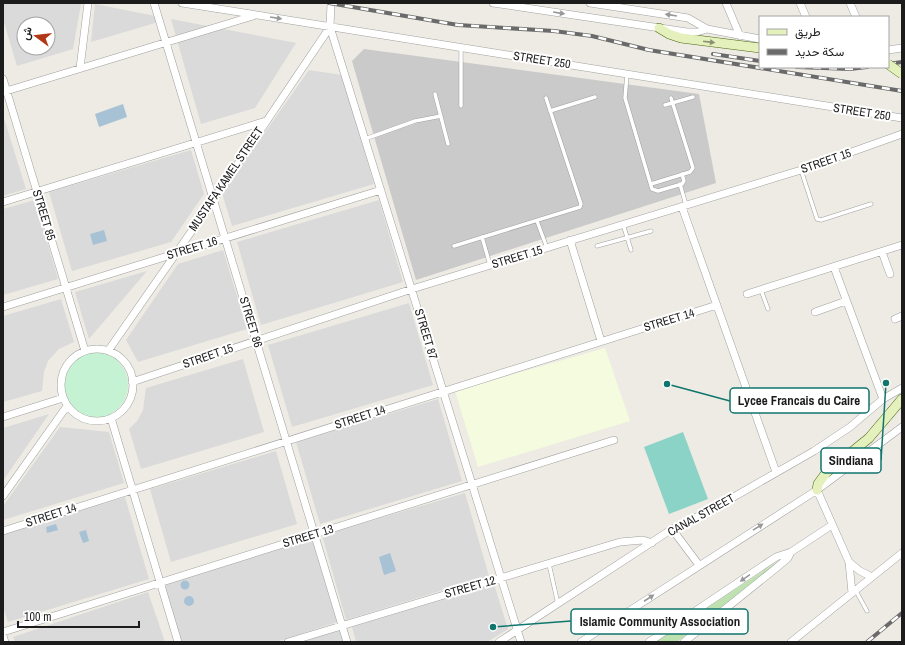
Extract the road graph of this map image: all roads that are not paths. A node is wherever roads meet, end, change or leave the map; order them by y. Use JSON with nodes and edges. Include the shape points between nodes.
{"nodes":[{"id":1,"x":88,"y":3,"type":"edge"},
{"id":2,"x":154,"y":3,"type":"edge"},
{"id":3,"x":182,"y":3,"type":"edge"},
{"id":4,"x":331,"y":3,"type":"edge"},
{"id":5,"x":493,"y":3,"type":"edge"},
{"id":6,"x":590,"y":3,"type":"edge"},
{"id":7,"x":726,"y":3,"type":"edge"},
{"id":8,"x":800,"y":3,"type":"edge"},
{"id":9,"x":850,"y":3,"type":"edge"},
{"id":10,"x":256,"y":15,"type":"junction"},
{"id":11,"x":806,"y":16,"type":"edge"},
{"id":12,"x":856,"y":16,"type":"edge"},
{"id":13,"x":330,"y":27,"type":"junction"},
{"id":14,"x":659,"y":28,"type":"junction"},
{"id":15,"x":707,"y":29,"type":"junction"},
{"id":16,"x":740,"y":36,"type":"junction"},
{"id":17,"x":759,"y":39,"type":"edge"},
{"id":18,"x":166,"y":42,"type":"junction"},
{"id":19,"x":461,"y":47,"type":"junction"},
{"id":20,"x":759,"y":48,"type":"edge"},
{"id":21,"x":902,"y":48,"type":"edge"},
{"id":22,"x":889,"y":50,"type":"edge"},
{"id":23,"x":889,"y":65,"type":"edge"},
{"id":24,"x":80,"y":68,"type":"junction"},
{"id":25,"x":627,"y":73,"type":"junction"},
{"id":26,"x":902,"y":74,"type":"edge"},
{"id":27,"x":3,"y":79,"type":"edge"},
{"id":28,"x":5,"y":92,"type":"edge"},
{"id":29,"x":435,"y":94,"type":"dead end"},
{"id":30,"x":595,"y":97,"type":"dead end"},
{"id":31,"x":693,"y":97,"type":"dead end"},
{"id":32,"x":546,"y":98,"type":"dead end"},
{"id":33,"x":671,"y":98,"type":"dead end"},
{"id":34,"x":672,"y":103,"type":"junction"},
{"id":35,"x":461,"y":106,"type":"dead end"},
{"id":36,"x":665,"y":106,"type":"dead end"},
{"id":37,"x":550,"y":111,"type":"junction"},
{"id":38,"x":441,"y":116,"type":"junction"},
{"id":39,"x":902,"y":118,"type":"edge"},
{"id":40,"x":266,"y":121,"type":"junction"},
{"id":41,"x":902,"y":134,"type":"edge"},
{"id":42,"x":365,"y":139,"type":"junction"},
{"id":43,"x":197,"y":143,"type":"junction"},
{"id":44,"x":448,"y":144,"type":"dead end"},
{"id":45,"x":801,"y":170,"type":"junction"},
{"id":46,"x":682,"y":174,"type":"junction"},
{"id":47,"x":651,"y":184,"type":"junction"},
{"id":48,"x":680,"y":184,"type":"junction"},
{"id":49,"x":381,"y":190,"type":"junction"},
{"id":50,"x":37,"y":192,"type":"junction"},
{"id":51,"x":214,"y":199,"type":"junction"},
{"id":52,"x":3,"y":202,"type":"edge"},
{"id":53,"x":871,"y":204,"type":"dead end"},
{"id":54,"x":684,"y":206,"type":"junction"},
{"id":55,"x":537,"y":220,"type":"junction"},
{"id":56,"x":623,"y":224,"type":"junction"},
{"id":57,"x":651,"y":231,"type":"dead end"},
{"id":58,"x":482,"y":237,"type":"junction"},
{"id":59,"x":627,"y":237,"type":"junction"},
{"id":60,"x":226,"y":238,"type":"junction"},
{"id":61,"x":570,"y":240,"type":"junction"},
{"id":62,"x":902,"y":245,"type":"edge"},
{"id":63,"x":454,"y":246,"type":"dead end"},
{"id":64,"x":596,"y":246,"type":"dead end"},
{"id":65,"x":547,"y":248,"type":"junction"},
{"id":66,"x":631,"y":250,"type":"dead end"},
{"id":67,"x":882,"y":252,"type":"junction"},
{"id":68,"x":174,"y":254,"type":"junction"},
{"id":69,"x":490,"y":265,"type":"junction"},
{"id":70,"x":834,"y":267,"type":"junction"},
{"id":71,"x":890,"y":274,"type":"dead end"},
{"id":72,"x":66,"y":287,"type":"junction"},
{"id":73,"x":412,"y":288,"type":"junction"},
{"id":74,"x":761,"y":290,"type":"junction"},
{"id":75,"x":747,"y":294,"type":"dead end"},
{"id":76,"x":846,"y":301,"type":"junction"},
{"id":77,"x":717,"y":305,"type":"junction"},
{"id":78,"x":3,"y":307,"type":"edge"},
{"id":79,"x":768,"y":309,"type":"dead end"},
{"id":80,"x":815,"y":312,"type":"dead end"},
{"id":81,"x":902,"y":316,"type":"edge"},
{"id":82,"x":895,"y":319,"type":"dead end"},
{"id":83,"x":257,"y":339,"type":"junction"},
{"id":84,"x":601,"y":340,"type":"junction"},
{"id":85,"x":85,"y":351,"type":"junction"},
{"id":86,"x":108,"y":351,"type":"junction"},
{"id":87,"x":132,"y":382,"type":"junction"},
{"id":88,"x":902,"y":388,"type":"edge"},
{"id":89,"x":444,"y":391,"type":"junction"},
{"id":90,"x":63,"y":398,"type":"junction"},
{"id":91,"x":902,"y":399,"type":"edge"},
{"id":92,"x":883,"y":400,"type":"junction"},
{"id":93,"x":67,"y":406,"type":"junction"},
{"id":94,"x":3,"y":417,"type":"edge"},
{"id":95,"x":111,"y":418,"type":"junction"},
{"id":96,"x":902,"y":427,"type":"edge"},
{"id":97,"x":287,"y":440,"type":"junction"},
{"id":98,"x":614,"y":440,"type":"dead end"},
{"id":99,"x":776,"y":472,"type":"junction"},
{"id":100,"x":473,"y":484,"type":"junction"},
{"id":101,"x":132,"y":490,"type":"junction"},
{"id":102,"x":817,"y":490,"type":"junction"},
{"id":103,"x":3,"y":496,"type":"edge"},
{"id":104,"x":832,"y":525,"type":"junction"},
{"id":105,"x":672,"y":529,"type":"junction"},
{"id":106,"x":3,"y":530,"type":"edge"},
{"id":107,"x":315,"y":534,"type":"junction"},
{"id":108,"x":652,"y":543,"type":"junction"},
{"id":109,"x":791,"y":552,"type":"junction"},
{"id":110,"x":902,"y":553,"type":"edge"},
{"id":111,"x":849,"y":562,"type":"junction"},
{"id":112,"x":548,"y":564,"type":"junction"},
{"id":113,"x":699,"y":565,"type":"junction"},
{"id":114,"x":872,"y":577,"type":"junction"},
{"id":115,"x":502,"y":578,"type":"junction"},
{"id":116,"x":160,"y":583,"type":"junction"},
{"id":117,"x":854,"y":591,"type":"junction"},
{"id":118,"x":558,"y":604,"type":"junction"},
{"id":119,"x":867,"y":611,"type":"dead end"},
{"id":120,"x":342,"y":625,"type":"junction"},
{"id":121,"x":517,"y":630,"type":"junction"},
{"id":122,"x":3,"y":632,"type":"edge"},
{"id":123,"x":3,"y":636,"type":"edge"},
{"id":124,"x":5,"y":642,"type":"edge"},
{"id":125,"x":178,"y":642,"type":"edge"},
{"id":126,"x":288,"y":642,"type":"edge"},
{"id":127,"x":347,"y":642,"type":"edge"},
{"id":128,"x":499,"y":642,"type":"edge"},
{"id":129,"x":521,"y":642,"type":"edge"},
{"id":130,"x":581,"y":642,"type":"edge"},
{"id":131,"x":649,"y":642,"type":"edge"},
{"id":132,"x":684,"y":642,"type":"edge"},
{"id":133,"x":791,"y":642,"type":"edge"}],
"edges":[{"from":1,"to":24,"type":"street"},
{"from":2,"to":18,"type":"street","name":"STREET 86"},
{"from":3,"to":10,"type":"street","name":"STREET 250"},
{"from":4,"to":13,"type":"street"},
{"from":5,"to":14,"type":"street","one_way":true},
{"from":15,"to":6,"type":"street","one_way":true,"via":[[688,18]]},
{"from":7,"to":16,"type":"street"},
{"from":8,"to":11,"type":"street"},
{"from":9,"to":12,"type":"street"},
{"from":10,"to":13,"type":"street","name":"STREET 250","one_way":true},
{"from":10,"to":18,"type":"street"},
{"from":13,"to":19,"type":"street","name":"STREET 250"},
{"from":13,"to":40,"type":"street","name":"MUSTAFA KAMEL STREET"},
{"from":13,"to":42,"type":"street","name":"STREET 87"},
{"from":14,"to":15,"type":"street","via":[[692,32]]},
{"from":14,"to":20,"type":"main road","one_way":true,"via":[[681,38]]},
{"from":15,"to":16,"type":"street"},
{"from":16,"to":17,"type":"street"},
{"from":18,"to":24,"type":"street"},
{"from":18,"to":43,"type":"street","name":"STREET 86"},
{"from":19,"to":25,"type":"street","name":"STREET 250"},
{"from":19,"to":35,"type":"lane"},
{"from":21,"to":22,"type":"street"},
{"from":23,"to":26,"type":"main road","bridge":true},
{"from":24,"to":28,"type":"street"},
{"from":25,"to":39,"type":"street","name":"STREET 250"},
{"from":25,"to":47,"type":"lane","via":[[625,98]]},
{"from":27,"to":28,"type":"street","name":"STREET 85"},
{"from":28,"to":50,"type":"street","name":"STREET 85"},
{"from":29,"to":38,"type":"lane"},
{"from":30,"to":37,"type":"lane"},
{"from":31,"to":34,"type":"lane"},
{"from":32,"to":37,"type":"lane"},
{"from":33,"to":34,"type":"lane"},
{"from":34,"to":36,"type":"lane"},
{"from":34,"to":46,"type":"lane","via":[[693,165],[692,170]]},
{"from":37,"to":55,"type":"lane","via":[[580,204],[578,208]]},
{"from":38,"to":42,"type":"lane","via":[[415,121]]},
{"from":38,"to":44,"type":"lane"},
{"from":40,"to":43,"type":"street"},
{"from":40,"to":51,"type":"street","name":"MUSTAFA KAMEL STREET"},
{"from":41,"to":45,"type":"street","name":"STREET 15"},
{"from":42,"to":49,"type":"street","name":"STREET 87"},
{"from":43,"to":50,"type":"street"},
{"from":43,"to":51,"type":"street","name":"STREET 86"},
{"from":45,"to":53,"type":"lane","via":[[818,220]]},
{"from":45,"to":54,"type":"street","name":"STREET 15"},
{"from":46,"to":47,"type":"lane"},
{"from":46,"to":48,"type":"lane","via":[[684,181]]},
{"from":47,"to":48,"type":"lane","via":[[652,189],[656,191]]},
{"from":48,"to":54,"type":"lane"},
{"from":49,"to":60,"type":"street","name":"STREET 16"},
{"from":49,"to":73,"type":"street","name":"STREET 87"},
{"from":50,"to":52,"type":"street"},
{"from":50,"to":72,"type":"street","name":"STREET 85"},
{"from":51,"to":60,"type":"street","name":"STREET 86"},
{"from":51,"to":68,"type":"street","name":"MUSTAFA KAMEL STREET"},
{"from":54,"to":56,"type":"street","name":"STREET 15"},
{"from":54,"to":77,"type":"street"},
{"from":55,"to":58,"type":"lane"},
{"from":55,"to":65,"type":"lane"},
{"from":56,"to":59,"type":"lane"},
{"from":56,"to":61,"type":"street","name":"STREET 15"},
{"from":57,"to":59,"type":"lane"},
{"from":58,"to":63,"type":"lane"},
{"from":58,"to":69,"type":"lane"},
{"from":59,"to":64,"type":"lane"},
{"from":59,"to":66,"type":"lane"},
{"from":60,"to":68,"type":"street","name":"STREET 16"},
{"from":60,"to":83,"type":"street","name":"STREET 86"},
{"from":61,"to":65,"type":"street","name":"STREET 15"},
{"from":61,"to":84,"type":"street"},
{"from":62,"to":67,"type":"street"},
{"from":65,"to":69,"type":"street","name":"STREET 15"},
{"from":67,"to":70,"type":"street"},
{"from":67,"to":71,"type":"street"},
{"from":68,"to":72,"type":"street","name":"STREET 16"},
{"from":68,"to":86,"type":"street","name":"MUSTAFA KAMEL STREET"},
{"from":69,"to":73,"type":"street","name":"STREET 15"},
{"from":70,"to":74,"type":"street"},
{"from":70,"to":76,"type":"street"},
{"from":72,"to":78,"type":"street","name":"STREET 16"},
{"from":72,"to":85,"type":"street","name":"STREET 85"},
{"from":73,"to":83,"type":"street","name":"STREET 15"},
{"from":73,"to":89,"type":"street","name":"STREET 87"},
{"from":74,"to":75,"type":"street"},
{"from":74,"to":79,"type":"lane"},
{"from":76,"to":80,"type":"street"},
{"from":76,"to":92,"type":"street"},
{"from":77,"to":84,"type":"street","name":"STREET 14"},
{"from":77,"to":99,"type":"street"},
{"from":81,"to":82,"type":"street"},
{"from":83,"to":87,"type":"street","name":"STREET 15"},
{"from":83,"to":97,"type":"street","name":"STREET 86"},
{"from":84,"to":89,"type":"street","name":"STREET 14"},
{"from":85,"to":86,"type":"street"},
{"from":85,"to":90,"type":"street","via":[[69,362],[63,373]]},
{"from":86,"to":87,"type":"street","via":[[125,362]]},
{"from":87,"to":95,"type":"street","via":[[131,396],[127,403]]},
{"from":88,"to":92,"type":"street","name":"CANAL STREET"},
{"from":89,"to":97,"type":"street","name":"STREET 14"},
{"from":89,"to":100,"type":"street","name":"STREET 87"},
{"from":90,"to":93,"type":"street"},
{"from":90,"to":94,"type":"street"},
{"from":91,"to":102,"type":"main road","via":[[869,438],[826,473]]},
{"from":92,"to":99,"type":"street","name":"CANAL STREET","via":[[850,427]]},
{"from":93,"to":95,"type":"street","via":[[74,413],[92,421]]},
{"from":93,"to":103,"type":"street"},
{"from":95,"to":101,"type":"street"},
{"from":96,"to":102,"type":"street"},
{"from":97,"to":101,"type":"street","name":"STREET 14"},
{"from":97,"to":107,"type":"street","name":"STREET 86"},
{"from":98,"to":100,"type":"street","name":"STREET 13"},
{"from":99,"to":105,"type":"street","name":"CANAL STREET","via":[[711,510]]},
{"from":100,"to":107,"type":"street","name":"STREET 13"},
{"from":100,"to":115,"type":"street","name":"STREET 87"},
{"from":101,"to":106,"type":"street","name":"STREET 14"},
{"from":101,"to":116,"type":"street"},
{"from":102,"to":104,"type":"street"},
{"from":113,"to":102,"type":"street","one_way":true},
{"from":104,"to":109,"type":"street"},
{"from":104,"to":111,"type":"street"},
{"from":105,"to":108,"type":"street","name":"CANAL STREET"},
{"from":105,"to":113,"type":"street"},
{"from":107,"to":116,"type":"street","name":"STREET 13"},
{"from":107,"to":120,"type":"street","name":"STREET 86"},
{"from":108,"to":112,"type":"street","name":"STREET 12","via":[[643,540],[620,542]]},
{"from":108,"to":118,"type":"street","name":"CANAL STREET"},
{"from":109,"to":131,"type":"street","one_way":true,"via":[[776,557]]},
{"from":109,"to":132,"type":"street","via":[[775,569]]},
{"from":110,"to":114,"type":"street"},
{"from":111,"to":114,"type":"street"},
{"from":111,"to":117,"type":"street"},
{"from":112,"to":115,"type":"street","name":"STREET 12"},
{"from":112,"to":118,"type":"lane"},
{"from":130,"to":113,"type":"street","one_way":true},
{"from":114,"to":117,"type":"street"},
{"from":115,"to":120,"type":"street","name":"STREET 12"},
{"from":115,"to":121,"type":"street","name":"STREET 87"},
{"from":116,"to":122,"type":"street","name":"STREET 13"},
{"from":116,"to":125,"type":"street"},
{"from":117,"to":119,"type":"lane"},
{"from":117,"to":133,"type":"street"},
{"from":118,"to":121,"type":"street","name":"CANAL STREET"},
{"from":120,"to":126,"type":"street","name":"STREET 12"},
{"from":120,"to":127,"type":"street","name":"STREET 86"},
{"from":121,"to":128,"type":"street","name":"CANAL STREET"},
{"from":121,"to":129,"type":"street","name":"STREET 87"},
{"from":123,"to":124,"type":"street"}]}
